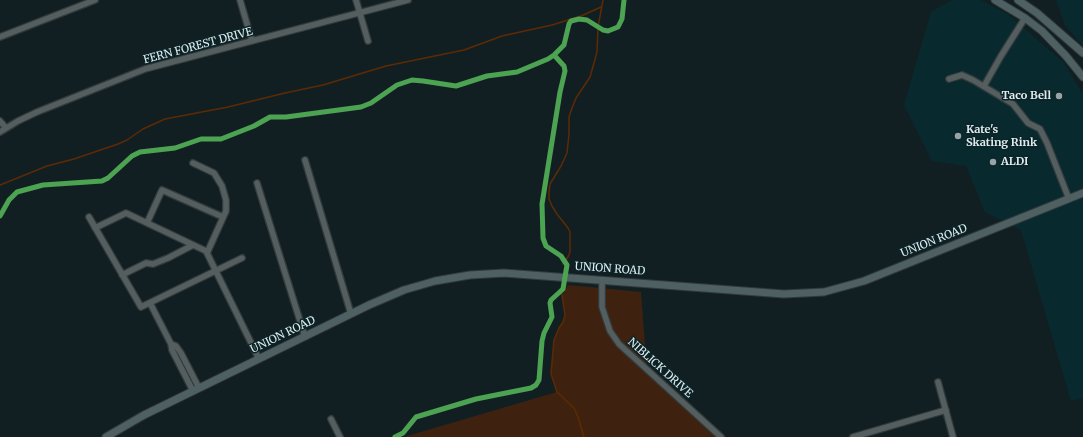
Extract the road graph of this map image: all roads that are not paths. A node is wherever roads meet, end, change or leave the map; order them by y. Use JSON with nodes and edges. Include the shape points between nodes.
{"nodes":[{"id":1,"x":95,"y":0,"type":"edge"},
{"id":2,"x":240,"y":0,"type":"edge"},
{"id":3,"x":356,"y":0,"type":"edge"},
{"id":4,"x":408,"y":0,"type":"edge"},
{"id":5,"x":995,"y":0,"type":"edge"},
{"id":6,"x":1018,"y":0,"type":"edge"},
{"id":7,"x":360,"y":13,"type":"junction"},
{"id":8,"x":1025,"y":18,"type":"junction"},
{"id":9,"x":0,"y":36,"type":"edge"},
{"id":10,"x":368,"y":41,"type":"dead end"},
{"id":11,"x":252,"y":42,"type":"junction"},
{"id":12,"x":1083,"y":54,"type":"edge"},
{"id":13,"x":1083,"y":76,"type":"edge"},
{"id":14,"x":948,"y":79,"type":"dead end"},
{"id":15,"x":984,"y":86,"type":"junction"},
{"id":16,"x":0,"y":121,"type":"edge"},
{"id":17,"x":6,"y":128,"type":"junction"},
{"id":18,"x":0,"y":132,"type":"edge"},
{"id":19,"x":305,"y":160,"type":"dead end"},
{"id":20,"x":193,"y":163,"type":"dead end"},
{"id":21,"x":257,"y":184,"type":"dead end"},
{"id":22,"x":1083,"y":193,"type":"edge"},
{"id":23,"x":1069,"y":199,"type":"junction"},
{"id":24,"x":223,"y":217,"type":"junction"},
{"id":25,"x":89,"y":218,"type":"dead end"},
{"id":26,"x":147,"y":223,"type":"junction"},
{"id":27,"x":95,"y":228,"type":"junction"},
{"id":28,"x":193,"y":245,"type":"junction"},
{"id":29,"x":207,"y":253,"type":"junction"},
{"id":30,"x":242,"y":258,"type":"dead end"},
{"id":31,"x":215,"y":270,"type":"junction"},
{"id":32,"x":122,"y":275,"type":"junction"},
{"id":33,"x":602,"y":280,"type":"junction"},
{"id":34,"x":150,"y":302,"type":"junction"},
{"id":35,"x":351,"y":314,"type":"junction"},
{"id":36,"x":305,"y":337,"type":"junction"},
{"id":37,"x":259,"y":359,"type":"junction"},
{"id":38,"x":938,"y":382,"type":"dead end"},
{"id":39,"x":196,"y":390,"type":"junction"},
{"id":40,"x":946,"y":410,"type":"junction"},
{"id":41,"x":331,"y":420,"type":"dead end"},
{"id":42,"x":106,"y":437,"type":"edge"},
{"id":43,"x":340,"y":437,"type":"edge"},
{"id":44,"x":721,"y":437,"type":"edge"},
{"id":45,"x":853,"y":437,"type":"edge"},
{"id":46,"x":953,"y":437,"type":"edge"}],
"edges":[{"from":1,"to":9,"type":"street"},
{"from":2,"to":11,"type":"street"},
{"from":3,"to":7,"type":"street"},
{"from":4,"to":7,"type":"street","name":"FERN FOREST DRIVE"},
{"from":5,"to":8,"type":"main road"},
{"from":6,"to":12,"type":"main road","via":[[1037,13]]},
{"from":7,"to":10,"type":"street"},
{"from":7,"to":11,"type":"street","name":"FERN FOREST DRIVE"},
{"from":8,"to":13,"type":"main road","via":[[1048,37]]},
{"from":8,"to":15,"type":"street"},
{"from":11,"to":17,"type":"street","name":"FERN FOREST DRIVE","via":[[145,69],[37,112]]},
{"from":14,"to":15,"type":"street","via":[[964,76]]},
{"from":15,"to":23,"type":"street","via":[[1013,104],[1028,123],[1040,130]]},
{"from":16,"to":17,"type":"street"},
{"from":17,"to":18,"type":"street","name":"FERN FOREST DRIVE"},
{"from":19,"to":35,"type":"street"},
{"from":20,"to":24,"type":"street","via":[[214,173],[222,186],[226,200]]},
{"from":21,"to":36,"type":"street"},
{"from":22,"to":23,"type":"main road","name":"UNION ROAD"},
{"from":23,"to":33,"type":"main road","name":"UNION ROAD","via":[[866,280],[824,292],[784,294]]},
{"from":24,"to":26,"type":"street","via":[[162,190]]},
{"from":24,"to":29,"type":"street"},
{"from":25,"to":27,"type":"street"},
{"from":26,"to":27,"type":"street","via":[[126,213]]},
{"from":26,"to":28,"type":"street"},
{"from":27,"to":32,"type":"street"},
{"from":28,"to":29,"type":"street"},
{"from":28,"to":32,"type":"street","via":[[168,258],[153,264],[146,263]]},
{"from":29,"to":31,"type":"street"},
{"from":30,"to":31,"type":"street"},
{"from":31,"to":34,"type":"street"},
{"from":31,"to":37,"type":"street"},
{"from":32,"to":34,"type":"street","via":[[140,307]]},
{"from":33,"to":35,"type":"main road","name":"UNION ROAD","via":[[526,273],[488,273],[452,277],[419,285]]},
{"from":33,"to":44,"type":"street","name":"NIBLICK DRIVE","via":[[602,307],[610,331],[619,344]]},
{"from":34,"to":39,"type":"street","via":[[171,344],[181,353]]},
{"from":35,"to":36,"type":"main road","name":"UNION ROAD"},
{"from":36,"to":37,"type":"main road","name":"UNION ROAD"},
{"from":37,"to":39,"type":"main road","name":"UNION ROAD"},
{"from":38,"to":40,"type":"street"},
{"from":39,"to":42,"type":"main road","name":"UNION ROAD"},
{"from":40,"to":45,"type":"street"},
{"from":40,"to":46,"type":"street"},
{"from":41,"to":43,"type":"street"}]}
